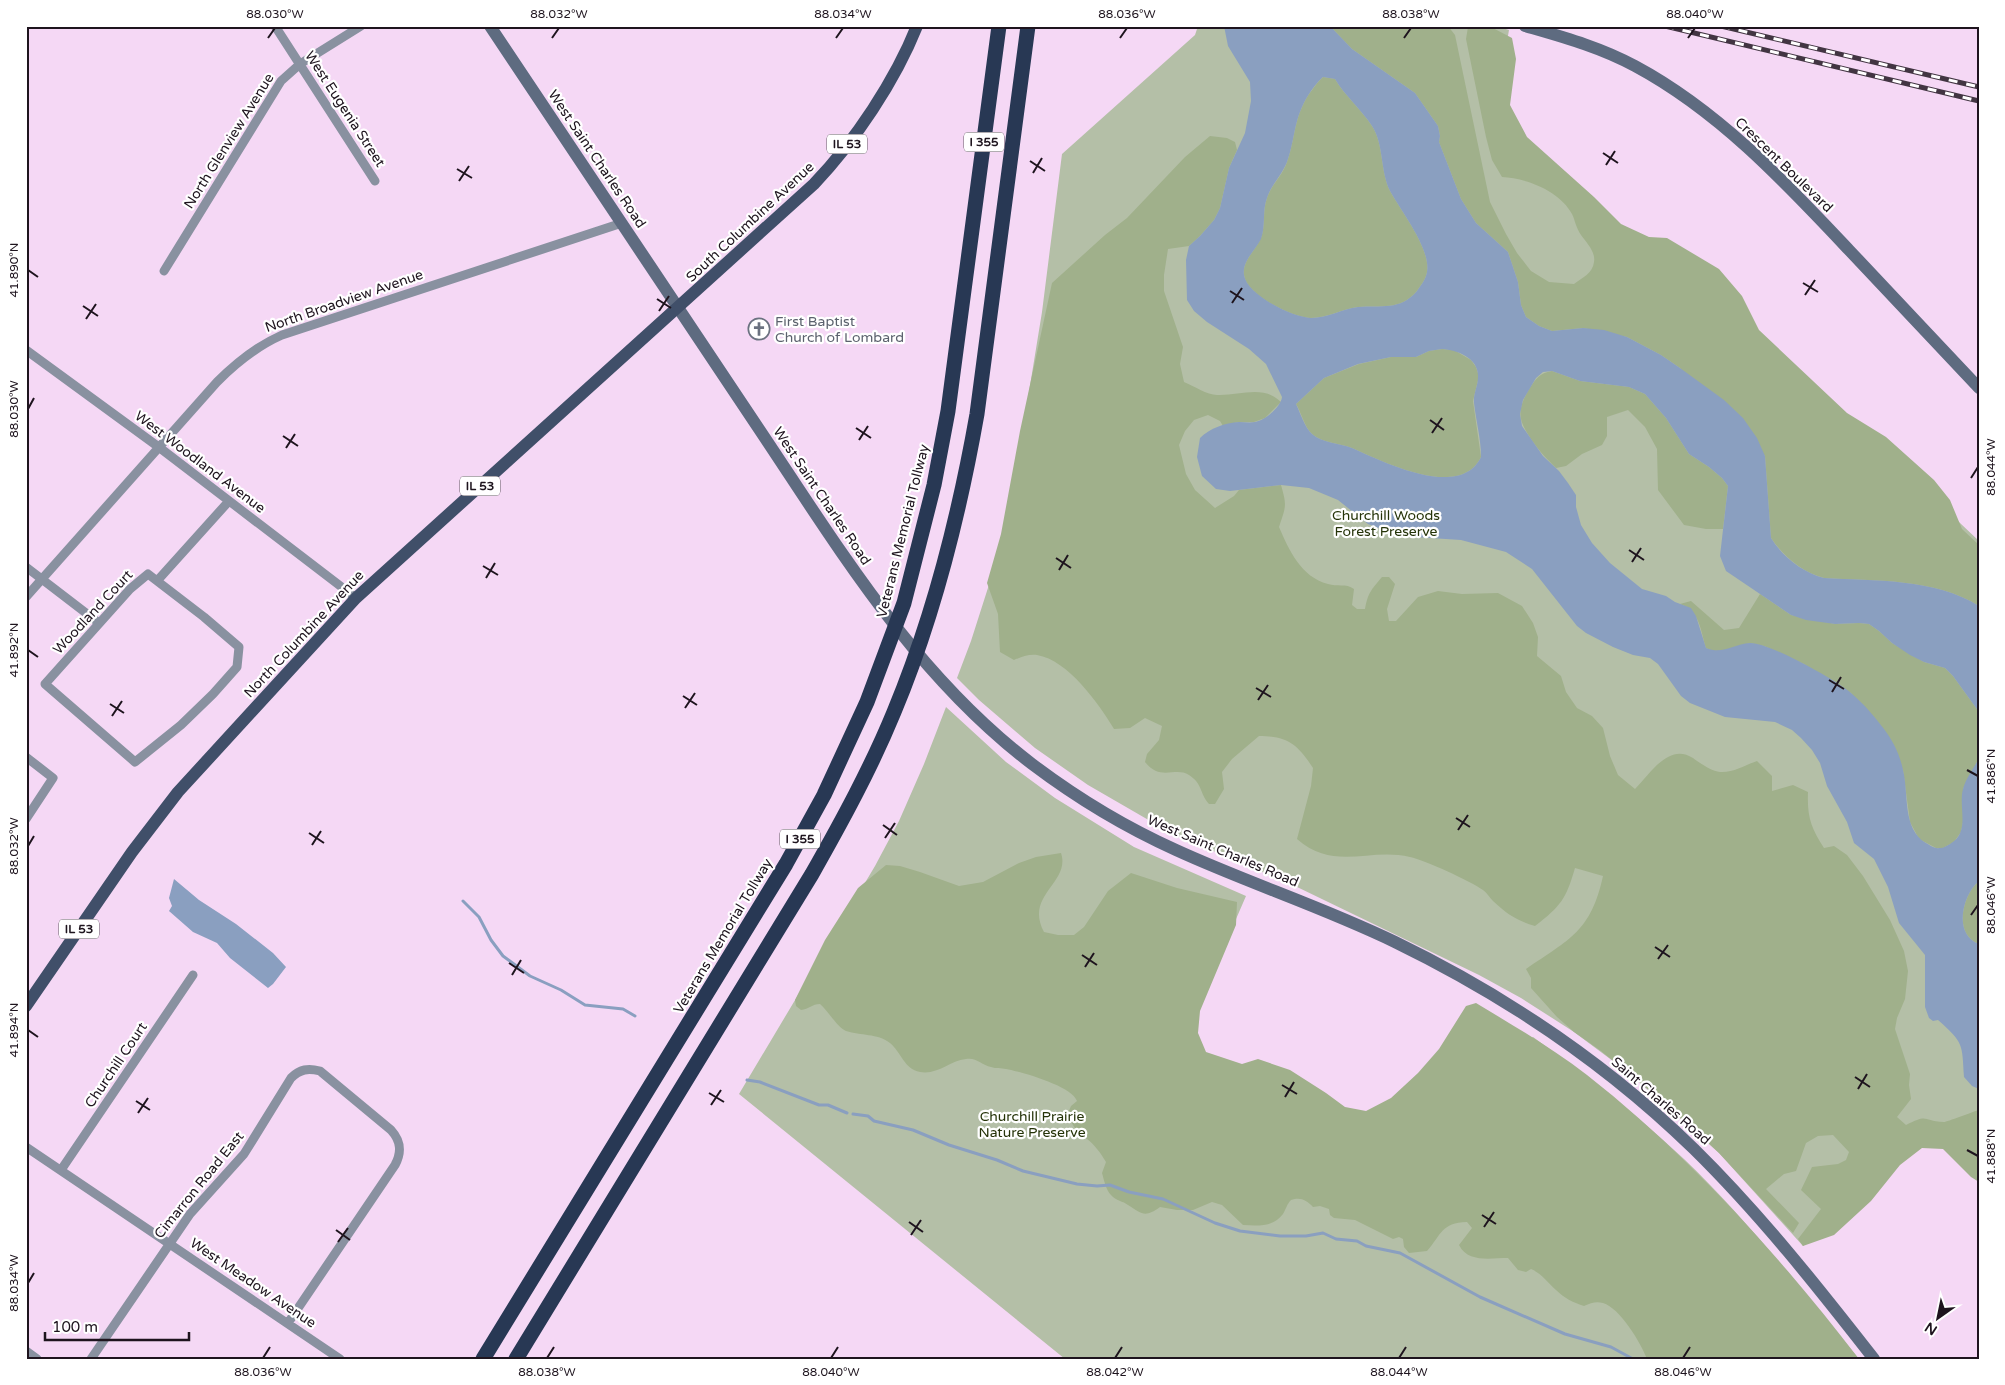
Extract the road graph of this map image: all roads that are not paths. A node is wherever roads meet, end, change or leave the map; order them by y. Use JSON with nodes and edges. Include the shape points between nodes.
{"nodes":[{"id":1,"x":275,"y":26,"type":"edge"},
{"id":2,"x":361,"y":26,"type":"edge"},
{"id":3,"x":490,"y":26,"type":"edge"},
{"id":4,"x":917,"y":26,"type":"edge"},
{"id":5,"x":999,"y":26,"type":"edge"},
{"id":6,"x":1028,"y":26,"type":"edge"},
{"id":7,"x":1525,"y":26,"type":"edge"},
{"id":8,"x":300,"y":64,"type":"junction"},
{"id":9,"x":375,"y":181,"type":"dead end"},
{"id":10,"x":622,"y":223,"type":"junction"},
{"id":11,"x":164,"y":271,"type":"dead end"},
{"id":12,"x":677,"y":308,"type":"junction"},
{"id":13,"x":26,"y":350,"type":"edge"},
{"id":14,"x":1979,"y":388,"type":"edge"},
{"id":15,"x":160,"y":448,"type":"junction"},
{"id":16,"x":229,"y":500,"type":"junction"},
{"id":17,"x":26,"y":567,"type":"edge"},
{"id":18,"x":42,"y":578,"type":"junction"},
{"id":19,"x":158,"y":581,"type":"junction"},
{"id":20,"x":26,"y":597,"type":"edge"},
{"id":21,"x":356,"y":598,"type":"junction"},
{"id":22,"x":99,"y":623,"type":"junction"},
{"id":23,"x":26,"y":756,"type":"edge"},
{"id":24,"x":26,"y":819,"type":"edge"},
{"id":25,"x":1374,"y":932,"type":"joint"},
{"id":26,"x":194,"y":975,"type":"dead end"},
{"id":27,"x":26,"y":1006,"type":"edge"},
{"id":28,"x":26,"y":1147,"type":"edge"},
{"id":29,"x":62,"y":1170,"type":"junction"},
{"id":30,"x":169,"y":1243,"type":"junction"},
{"id":31,"x":288,"y":1323,"type":"junction"},
{"id":32,"x":26,"y":1351,"type":"edge"},
{"id":33,"x":37,"y":1359,"type":"edge"},
{"id":34,"x":91,"y":1359,"type":"edge"},
{"id":35,"x":340,"y":1359,"type":"edge"},
{"id":36,"x":483,"y":1359,"type":"edge"},
{"id":37,"x":516,"y":1359,"type":"edge"},
{"id":38,"x":1874,"y":1359,"type":"edge"}],
"edges":[{"from":1,"to":8,"type":"street","name":"West Eugenia Street"},
{"from":2,"to":8,"type":"street","name":"North Glenview Avenue"},
{"from":3,"to":10,"type":"main road","name":"West Saint Charles Road"},
{"from":4,"to":12,"type":"main road","name":"South Columbine Avenue","number":"IL 53","via":[[875,105],[828,169],[796,202]]},
{"from":5,"to":36,"type":"highway","name":"Veterans Memorial Tollway","number":"I 355","via":[[948,411],[936,476],[904,603],[868,702],[786,864]]},
{"from":6,"to":37,"type":"highway","number":"I 355","via":[[968,467],[956,523],[910,673],[853,801],[812,874]]},
{"from":7,"to":14,"type":"main road","name":"Crescent Boulevard","via":[[1589,45],[1627,62],[1716,121],[1783,181]]},
{"from":8,"to":9,"type":"street","name":"West Eugenia Street"},
{"from":8,"to":11,"type":"street","name":"North Glenview Avenue","via":[[281,81]]},
{"from":10,"to":12,"type":"main road","name":"West Saint Charles Road"},
{"from":10,"to":15,"type":"street","name":"North Broadview Avenue","via":[[271,340],[230,369]]},
{"from":12,"to":21,"type":"main road","name":"North Columbine Avenue","number":"IL 53"},
{"from":12,"to":25,"type":"main road","name":"West Saint Charles Road","via":[[903,637],[949,690],[998,736],[1090,804],[1124,824],[1180,852]]},
{"from":13,"to":15,"type":"street","name":"West Woodland Avenue"},
{"from":15,"to":16,"type":"street","name":"West Woodland Avenue"},
{"from":15,"to":18,"type":"street","name":"North Broadview Avenue"},
{"from":16,"to":19,"type":"street"},
{"from":16,"to":21,"type":"street","name":"West Woodland Avenue"},
{"from":17,"to":18,"type":"street"},
{"from":18,"to":20,"type":"street","name":"North Broadview Avenue"},
{"from":18,"to":22,"type":"street"},
{"from":19,"to":22,"type":"street","name":"Woodland Court","via":[[148,574]]},
{"from":19,"to":22,"type":"street","name":"Woodland Court","via":[[239,647],[237,666],[181,725],[135,762],[45,684]]},
{"from":21,"to":27,"type":"main road","name":"North Columbine Avenue","number":"IL 53","via":[[178,792],[132,852]]},
{"from":23,"to":24,"type":"street","via":[[53,778]]},
{"from":25,"to":38,"type":"main road","name":"Saint Charles Road","via":[[1465,979],[1533,1020],[1646,1105],[1780,1240]]},
{"from":26,"to":29,"type":"street","name":"Churchill Court"},
{"from":28,"to":29,"type":"street","name":"West Meadow Avenue"},
{"from":29,"to":30,"type":"street","name":"West Meadow Avenue"},
{"from":30,"to":31,"type":"street","name":"West Meadow Avenue"},
{"from":30,"to":31,"type":"street","name":"Cimarron Road East","via":[[190,1214],[244,1154],[295,1074],[306,1069],[320,1072],[395,1134],[400,1146],[399,1156]]},
{"from":30,"to":34,"type":"street","name":"Cimarron Road East"},
{"from":31,"to":35,"type":"street","name":"West Meadow Avenue"},
{"from":32,"to":33,"type":"street"}]}
